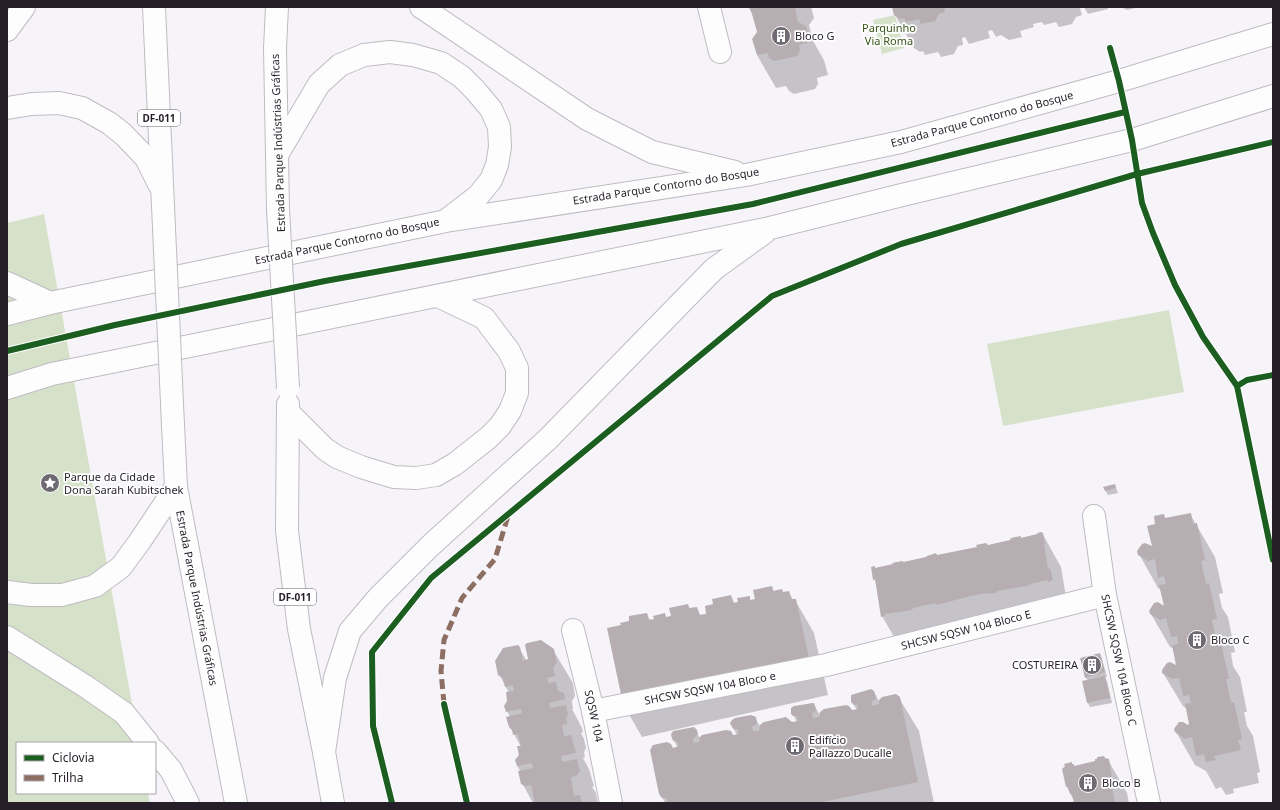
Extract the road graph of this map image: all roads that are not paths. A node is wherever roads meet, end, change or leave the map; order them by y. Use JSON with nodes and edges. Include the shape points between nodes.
{"nodes":[{"id":1,"x":24,"y":7,"type":"edge"},
{"id":2,"x":154,"y":7,"type":"edge"},
{"id":3,"x":277,"y":7,"type":"edge"},
{"id":4,"x":421,"y":7,"type":"edge"},
{"id":5,"x":709,"y":7,"type":"edge"},
{"id":6,"x":7,"y":30,"type":"edge"},
{"id":7,"x":1273,"y":34,"type":"edge"},
{"id":8,"x":720,"y":52,"type":"dead end"},
{"id":9,"x":1273,"y":96,"type":"edge"},
{"id":10,"x":7,"y":108,"type":"edge"},
{"id":11,"x":277,"y":155,"type":"junction"},
{"id":12,"x":746,"y":175,"type":"junction"},
{"id":13,"x":162,"y":190,"type":"junction"},
{"id":14,"x":446,"y":221,"type":"junction"},
{"id":15,"x":770,"y":228,"type":"junction"},
{"id":16,"x":7,"y":283,"type":"edge"},
{"id":17,"x":438,"y":296,"type":"junction"},
{"id":18,"x":50,"y":302,"type":"junction"},
{"id":19,"x":7,"y":314,"type":"edge"},
{"id":20,"x":52,"y":374,"type":"junction"},
{"id":21,"x":7,"y":388,"type":"edge"},
{"id":22,"x":7,"y":400,"type":"edge"},
{"id":23,"x":288,"y":412,"type":"junction"},
{"id":24,"x":176,"y":487,"type":"junction"},
{"id":25,"x":1094,"y":516,"type":"dead end"},
{"id":26,"x":7,"y":592,"type":"edge"},
{"id":27,"x":1106,"y":595,"type":"junction"},
{"id":28,"x":573,"y":630,"type":"dead end"},
{"id":29,"x":7,"y":638,"type":"edge"},
{"id":30,"x":826,"y":665,"type":"joint"},
{"id":31,"x":593,"y":711,"type":"junction"},
{"id":32,"x":147,"y":742,"type":"edge"},
{"id":33,"x":156,"y":752,"type":"edge"},
{"id":34,"x":324,"y":752,"type":"junction"},
{"id":35,"x":188,"y":803,"type":"edge"},
{"id":36,"x":236,"y":803,"type":"edge"},
{"id":37,"x":333,"y":803,"type":"edge"},
{"id":38,"x":611,"y":803,"type":"edge"},
{"id":39,"x":1150,"y":803,"type":"edge"}],
"edges":[{"from":1,"to":6,"type":"main road"},
{"from":2,"to":13,"type":"main road","name":"Estrada Parque Indústrias Gráficas","number":"DF-011"},
{"from":3,"to":11,"type":"main road","name":"Estrada Parque Indústrias Gráficas","number":"DF-011"},
{"from":4,"to":12,"type":"main road","via":[[587,119],[652,152]]},
{"from":5,"to":8,"type":"main road"},
{"from":7,"to":12,"type":"main road","name":"Estrada Parque Contorno do Bosque","via":[[1119,81],[901,142]]},
{"from":9,"to":15,"type":"main road","via":[[1132,140]]},
{"from":10,"to":13,"type":"main road","via":[[58,103],[82,108],[123,134],[146,158]]},
{"from":11,"to":14,"type":"main road","via":[[319,84],[340,65],[364,56],[390,52],[413,55],[441,64],[462,77],[491,109],[499,127],[500,147],[492,180],[478,196]]},
{"from":11,"to":23,"type":"main road","name":"Estrada Parque Indústrias Gráficas","number":"DF-011","bridge":true},
{"from":12,"to":14,"type":"main road","name":"Estrada Parque Contorno do Bosque"},
{"from":13,"to":24,"type":"main road","name":"Estrada Parque Indústrias Gráficas","number":"DF-011","bridge":true},
{"from":14,"to":18,"type":"main road","name":"Estrada Parque Contorno do Bosque"},
{"from":15,"to":17,"type":"main road"},
{"from":15,"to":34,"type":"main road","via":[[714,269],[548,439],[430,546],[378,598],[350,631],[335,678]]},
{"from":16,"to":18,"type":"main road"},
{"from":17,"to":20,"type":"main road"},
{"from":17,"to":23,"type":"main road","via":[[484,318],[509,351],[517,368],[517,393],[510,411],[500,426],[455,464],[436,475],[416,478],[394,477],[361,467],[337,457],[326,449]]},
{"from":18,"to":19,"type":"main road","name":"Estrada Parque Contorno do Bosque"},
{"from":20,"to":21,"type":"main road"},
{"from":20,"to":22,"type":"main road"},
{"from":23,"to":34,"type":"main road","name":"Estrada Parque Indústrias Gráficas","number":"DF-011","via":[[287,531],[298,630]]},
{"from":24,"to":26,"type":"main road","via":[[121,567],[95,586],[62,595]]},
{"from":24,"to":36,"type":"main road","name":"Estrada Parque Indústrias Gráficas","number":"DF-011"},
{"from":25,"to":27,"type":"main road","name":"SHCSW SQSW 104 Bloco C"},
{"from":27,"to":30,"type":"main road","name":"SHCSW SQSW 104 Bloco E"},
{"from":27,"to":39,"type":"main road","name":"SHCSW SQSW 104 Bloco C"},
{"from":28,"to":31,"type":"main road","name":"SQSW 104"},
{"from":29,"to":32,"type":"main road","via":[[124,713]]},
{"from":30,"to":31,"type":"main road","name":"SHCSW SQSW 104 Bloco e"},
{"from":31,"to":38,"type":"main road","name":"SQSW 104"},
{"from":33,"to":35,"type":"main road","via":[[171,770]]},
{"from":34,"to":37,"type":"main road","name":"Estrada Parque Indústrias Gráficas","number":"DF-011"}]}
